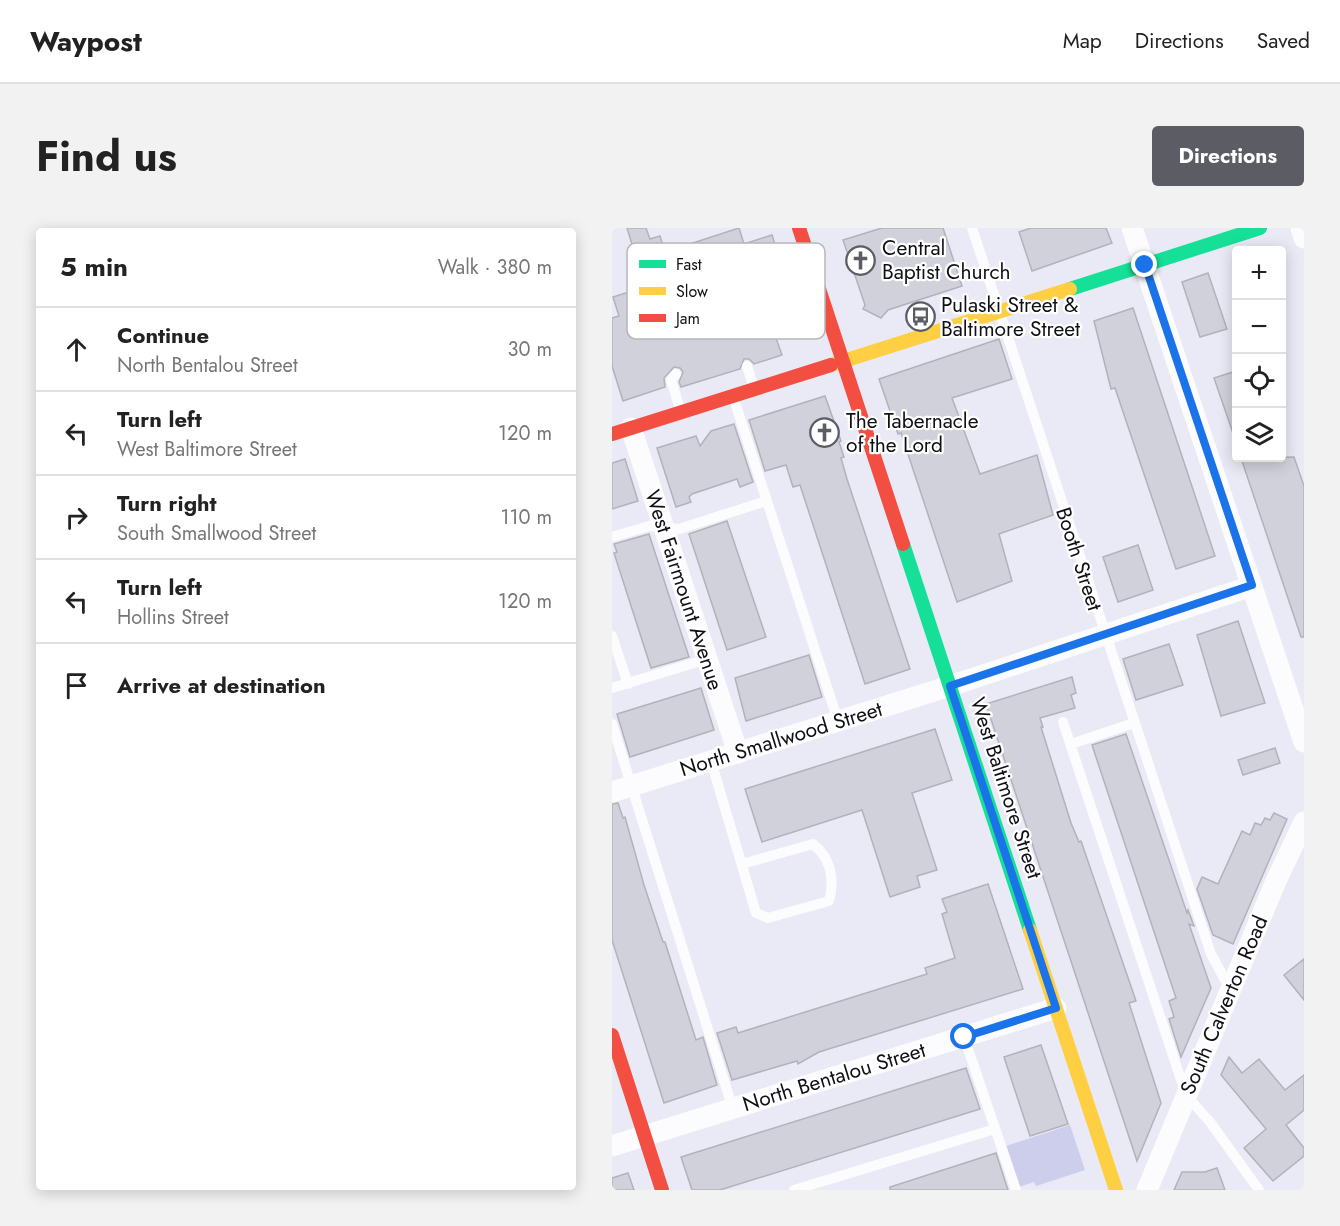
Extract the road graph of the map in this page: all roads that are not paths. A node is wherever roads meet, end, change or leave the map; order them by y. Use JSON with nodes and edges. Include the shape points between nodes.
{"nodes":[{"id":1,"x":800,"y":228,"type":"edge"},
{"id":2,"x":972,"y":228,"type":"edge"},
{"id":3,"x":1132,"y":228,"type":"edge"},
{"id":4,"x":1260,"y":228,"type":"edge"},
{"id":5,"x":1300,"y":228,"type":"edge"},
{"id":6,"x":1241,"y":231,"type":"edge"},
{"id":7,"x":1304,"y":238,"type":"edge"},
{"id":8,"x":805,"y":243,"type":"edge"},
{"id":9,"x":1145,"y":265,"type":"junction"},
{"id":10,"x":825,"y":305,"type":"edge"},
{"id":11,"x":998,"y":310,"type":"junction"},
{"id":12,"x":843,"y":360,"type":"junction"},
{"id":13,"x":747,"y":366,"type":"dead end"},
{"id":14,"x":676,"y":374,"type":"dead end"},
{"id":15,"x":754,"y":388,"type":"junction"},
{"id":16,"x":732,"y":395,"type":"junction"},
{"id":17,"x":681,"y":412,"type":"junction"},
{"id":18,"x":622,"y":431,"type":"edge"},
{"id":19,"x":766,"y":501,"type":"junction"},
{"id":20,"x":664,"y":527,"type":"junction"},
{"id":21,"x":612,"y":537,"type":"edge"},
{"id":22,"x":1252,"y":585,"type":"junction"},
{"id":23,"x":1104,"y":635,"type":"junction"},
{"id":24,"x":612,"y":636,"type":"edge"},
{"id":25,"x":707,"y":659,"type":"junction"},
{"id":26,"x":628,"y":684,"type":"junction"},
{"id":27,"x":950,"y":686,"type":"junction"},
{"id":28,"x":612,"y":688,"type":"edge"},
{"id":29,"x":838,"y":721,"type":"junction"},
{"id":30,"x":1063,"y":722,"type":"dead end"},
{"id":31,"x":1134,"y":723,"type":"junction"},
{"id":32,"x":612,"y":724,"type":"edge"},
{"id":33,"x":1304,"y":742,"type":"edge"},
{"id":34,"x":1071,"y":744,"type":"junction"},
{"id":35,"x":738,"y":753,"type":"junction"},
{"id":36,"x":711,"y":761,"type":"junction"},
{"id":37,"x":622,"y":789,"type":"edge"},
{"id":38,"x":1304,"y":822,"type":"edge"},
{"id":39,"x":742,"y":864,"type":"junction"},
{"id":40,"x":1230,"y":989,"type":"junction"},
{"id":41,"x":1056,"y":1008,"type":"junction"},
{"id":42,"x":612,"y":1035,"type":"edge"},
{"id":43,"x":964,"y":1037,"type":"junction"},
{"id":44,"x":1186,"y":1095,"type":"junction"},
{"id":45,"x":733,"y":1109,"type":"junction"},
{"id":46,"x":995,"y":1129,"type":"junction"},
{"id":47,"x":644,"y":1136,"type":"junction"},
{"id":48,"x":612,"y":1146,"type":"edge"},
{"id":49,"x":1110,"y":1188,"type":"edge"},
{"id":50,"x":662,"y":1190,"type":"edge"},
{"id":51,"x":794,"y":1190,"type":"edge"},
{"id":52,"x":1016,"y":1190,"type":"edge"},
{"id":53,"x":1147,"y":1190,"type":"edge"},
{"id":54,"x":1259,"y":1190,"type":"edge"}],
"edges":[{"from":1,"to":8,"type":"main road","name":"West Baltimore Street"},
{"from":2,"to":11,"type":"lane","name":"Booth Street"},
{"from":3,"to":9,"type":"street"},
{"from":4,"to":6,"type":"main road"},
{"from":5,"to":7,"type":"street"},
{"from":6,"to":9,"type":"main road"},
{"from":9,"to":11,"type":"main road"},
{"from":9,"to":22,"type":"street"},
{"from":10,"to":12,"type":"main road","name":"West Baltimore Street"},
{"from":11,"to":12,"type":"main road"},
{"from":11,"to":23,"type":"lane","name":"Booth Street"},
{"from":12,"to":15,"type":"main road"},
{"from":12,"to":27,"type":"main road","name":"West Baltimore Street"},
{"from":13,"to":15,"type":"lane"},
{"from":14,"to":17,"type":"lane","via":[[671,380]]},
{"from":15,"to":16,"type":"main road"},
{"from":16,"to":17,"type":"main road"},
{"from":16,"to":19,"type":"lane"},
{"from":17,"to":18,"type":"main road"},
{"from":18,"to":20,"type":"street","name":"West Fairmount Avenue"},
{"from":19,"to":20,"type":"lane","via":[[679,530]]},
{"from":19,"to":29,"type":"lane"},
{"from":20,"to":21,"type":"lane","via":[[649,525]]},
{"from":20,"to":25,"type":"street","name":"West Fairmount Avenue"},
{"from":22,"to":23,"type":"street","name":"North Smallwood Street"},
{"from":22,"to":33,"type":"street"},
{"from":23,"to":27,"type":"street","name":"North Smallwood Street"},
{"from":23,"to":31,"type":"lane","name":"Booth Street"},
{"from":24,"to":26,"type":"lane"},
{"from":25,"to":26,"type":"lane"},
{"from":25,"to":35,"type":"street","name":"West Fairmount Avenue"},
{"from":26,"to":28,"type":"lane"},
{"from":27,"to":29,"type":"street","name":"North Smallwood Street"},
{"from":27,"to":41,"type":"main road","name":"West Baltimore Street"},
{"from":29,"to":35,"type":"street","name":"North Smallwood Street"},
{"from":30,"to":34,"type":"lane"},
{"from":31,"to":34,"type":"lane"},
{"from":31,"to":40,"type":"lane","name":"Booth Street","via":[[1211,954]]},
{"from":32,"to":37,"type":"lane"},
{"from":34,"to":44,"type":"lane"},
{"from":35,"to":36,"type":"street","name":"North Smallwood Street"},
{"from":36,"to":37,"type":"street","name":"North Smallwood Street"},
{"from":36,"to":39,"type":"lane"},
{"from":37,"to":45,"type":"lane"},
{"from":38,"to":40,"type":"street","name":"South Calverton Road"},
{"from":39,"to":39,"type":"lane","via":[[756,914],[768,918],[829,902],[833,888],[830,871],[822,852],[813,844]]},
{"from":40,"to":44,"type":"street","name":"South Calverton Road"},
{"from":41,"to":43,"type":"street","name":"North Bentalou Street"},
{"from":41,"to":49,"type":"main road","name":"West Baltimore Street"},
{"from":42,"to":47,"type":"main road"},
{"from":43,"to":45,"type":"street","name":"North Bentalou Street"},
{"from":43,"to":46,"type":"lane"},
{"from":44,"to":53,"type":"street","name":"South Calverton Road"},
{"from":44,"to":54,"type":"lane"},
{"from":45,"to":47,"type":"street","name":"North Bentalou Street"},
{"from":46,"to":51,"type":"lane"},
{"from":46,"to":52,"type":"lane"},
{"from":47,"to":48,"type":"street","name":"North Bentalou Street"},
{"from":47,"to":50,"type":"main road"}]}
